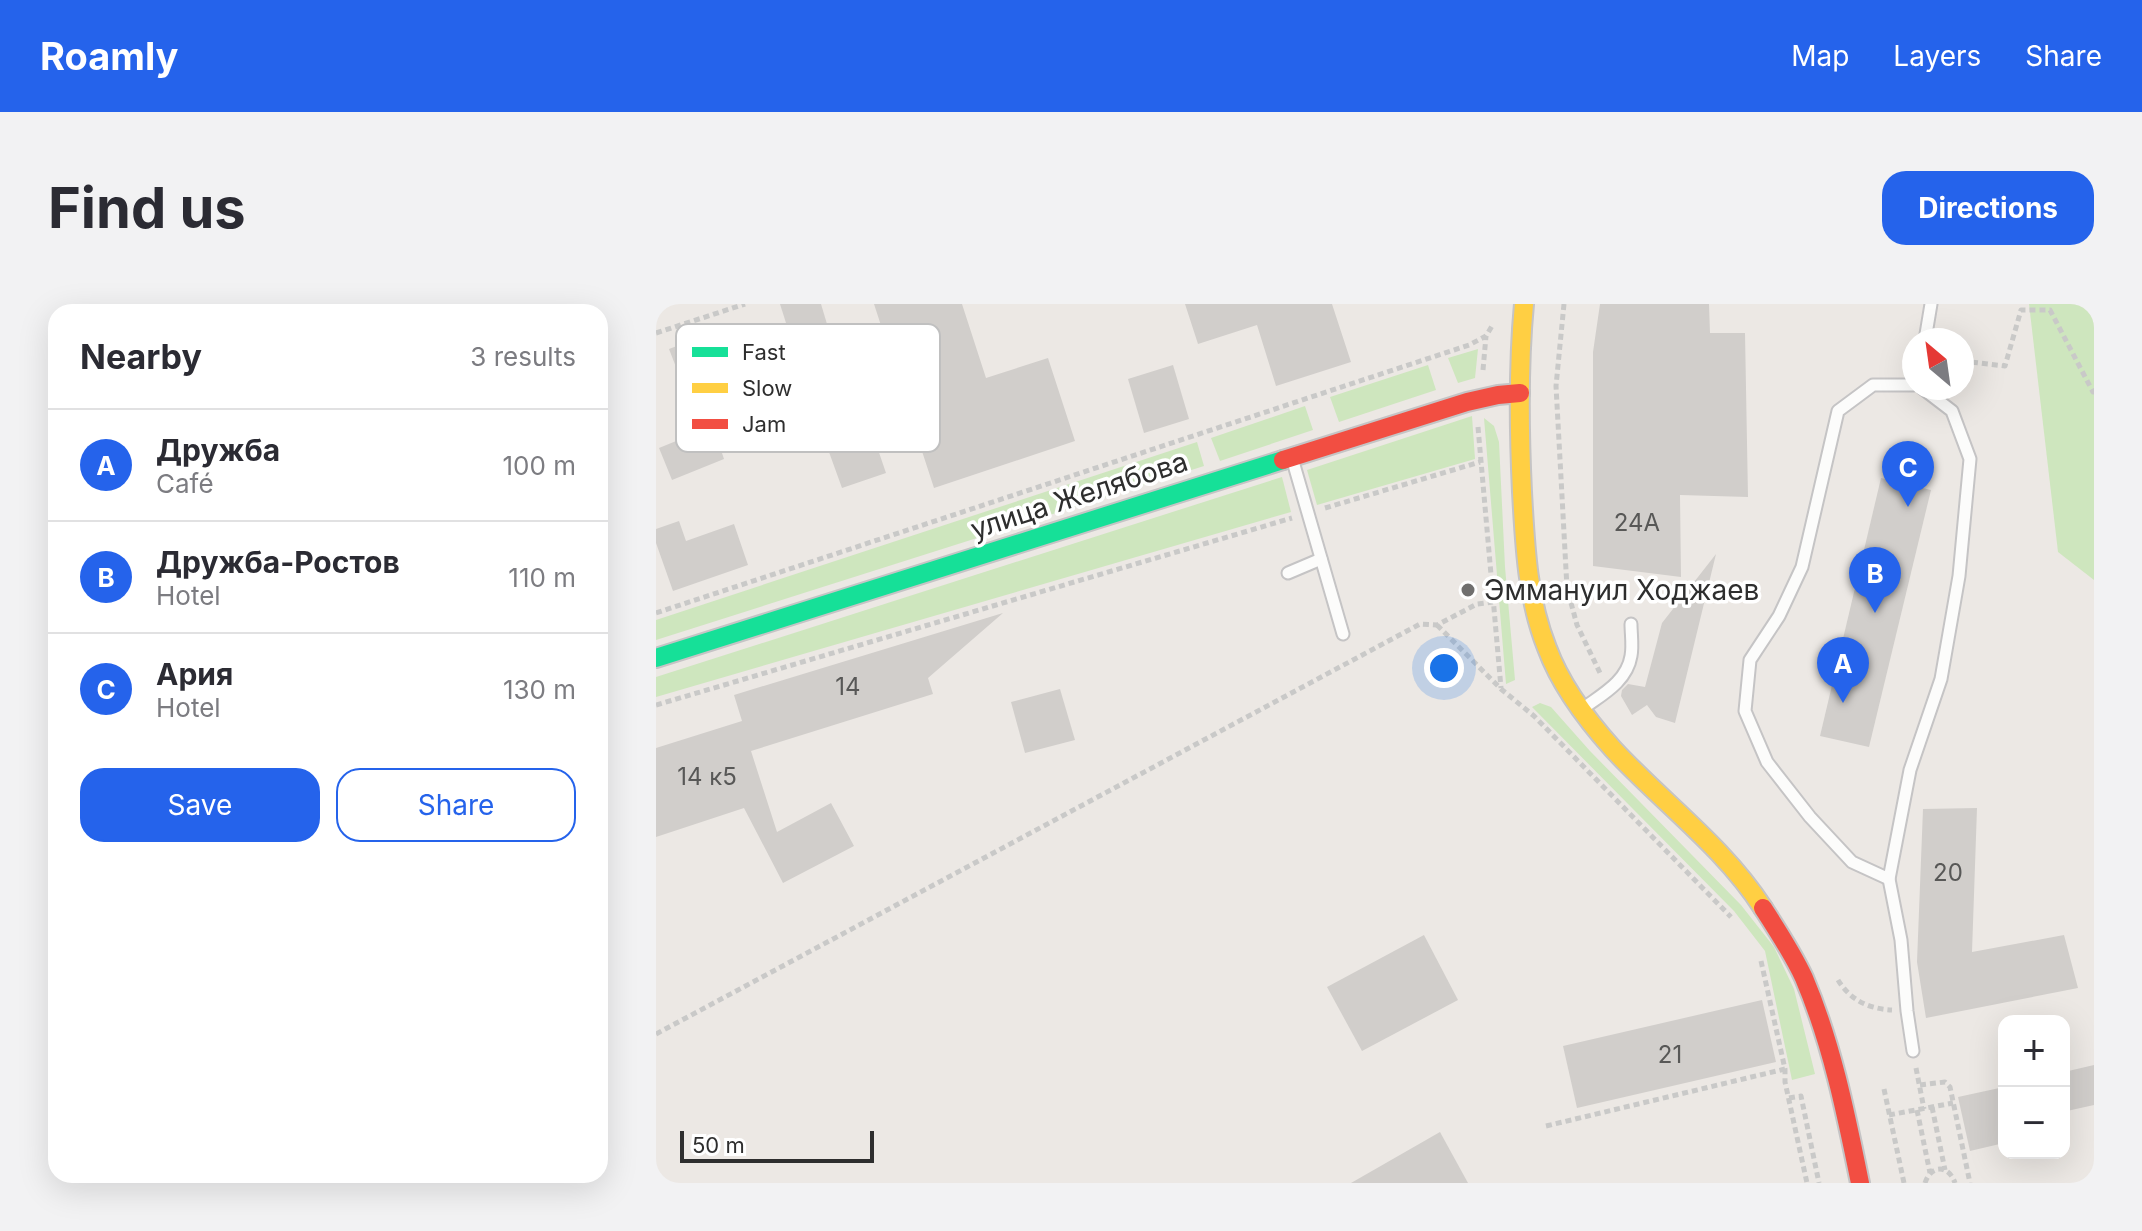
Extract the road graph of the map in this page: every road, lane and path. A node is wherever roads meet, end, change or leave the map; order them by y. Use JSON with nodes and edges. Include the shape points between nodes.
{"nodes":[{"id":1,"x":745,"y":304,"type":"edge"},
{"id":2,"x":1524,"y":304,"type":"edge"},
{"id":3,"x":1564,"y":304,"type":"edge"},
{"id":4,"x":1931,"y":304,"type":"edge"},
{"id":5,"x":1494,"y":315,"type":"dead end"},
{"id":6,"x":684,"y":324,"type":"edge"},
{"id":7,"x":676,"y":326,"type":"edge"},
{"id":8,"x":1927,"y":328,"type":"edge"},
{"id":9,"x":656,"y":333,"type":"edge"},
{"id":10,"x":1486,"y":336,"type":"junction"},
{"id":11,"x":1974,"y":362,"type":"edge"},
{"id":12,"x":1482,"y":379,"type":"dead end"},
{"id":13,"x":1902,"y":385,"type":"edge"},
{"id":14,"x":2094,"y":390,"type":"edge"},
{"id":15,"x":1520,"y":393,"type":"junction"},
{"id":16,"x":1938,"y":400,"type":"edge"},
{"id":17,"x":1477,"y":417,"type":"dead end"},
{"id":18,"x":1291,"y":458,"type":"junction"},
{"id":19,"x":1480,"y":462,"type":"junction"},
{"id":20,"x":1307,"y":513,"type":"junction"},
{"id":21,"x":1321,"y":559,"type":"junction"},
{"id":22,"x":1288,"y":573,"type":"dead end"},
{"id":23,"x":1493,"y":602,"type":"junction"},
{"id":24,"x":656,"y":613,"type":"edge"},
{"id":25,"x":1631,"y":624,"type":"dead end"},
{"id":26,"x":1437,"y":625,"type":"junction"},
{"id":27,"x":1343,"y":634,"type":"dead end"},
{"id":28,"x":656,"y":658,"type":"edge"},
{"id":29,"x":1501,"y":689,"type":"junction"},
{"id":30,"x":1609,"y":690,"type":"junction"},
{"id":31,"x":656,"y":705,"type":"edge"},
{"id":32,"x":1582,"y":710,"type":"junction"},
{"id":33,"x":1889,"y":879,"type":"junction"},
{"id":34,"x":1740,"y":928,"type":"dead end"},
{"id":35,"x":1759,"y":952,"type":"dead end"},
{"id":36,"x":1834,"y":973,"type":"dead end"},
{"id":37,"x":1907,"y":1011,"type":"junction"},
{"id":38,"x":656,"y":1034,"type":"edge"},
{"id":39,"x":1913,"y":1051,"type":"dead end"},
{"id":40,"x":1785,"y":1069,"type":"junction"},
{"id":41,"x":1884,"y":1089,"type":"dead end"},
{"id":42,"x":1789,"y":1098,"type":"junction"},
{"id":43,"x":1953,"y":1103,"type":"junction"},
{"id":44,"x":1932,"y":1107,"type":"junction"},
{"id":45,"x":1920,"y":1109,"type":"junction"},
{"id":46,"x":1889,"y":1115,"type":"junction"},
{"id":47,"x":1546,"y":1126,"type":"dead end"},
{"id":48,"x":1945,"y":1170,"type":"junction"},
{"id":49,"x":1930,"y":1173,"type":"junction"},
{"id":50,"x":1970,"y":1180,"type":"edge"},
{"id":51,"x":1955,"y":1182,"type":"edge"},
{"id":52,"x":1807,"y":1183,"type":"edge"},
{"id":53,"x":1819,"y":1183,"type":"edge"},
{"id":54,"x":1860,"y":1183,"type":"edge"},
{"id":55,"x":1904,"y":1183,"type":"edge"},
{"id":56,"x":1925,"y":1183,"type":"edge"}],
"edges":[{"from":1,"to":6,"type":"path"},
{"from":2,"to":15,"type":"main road"},
{"from":3,"to":30,"type":"path","via":[[1556,386],[1567,588],[1589,655]]},
{"from":4,"to":8,"type":"lane"},
{"from":5,"to":10,"type":"path"},
{"from":7,"to":9,"type":"path"},
{"from":10,"to":12,"type":"path"},
{"from":10,"to":24,"type":"path"},
{"from":11,"to":14,"type":"path","via":[[2005,366],[2021,310],[2050,310]]},
{"from":13,"to":33,"type":"lane","via":[[1873,385],[1838,411],[1802,567],[1750,660],[1745,711],[1767,762],[1810,817],[1852,862]]},
{"from":15,"to":18,"type":"main road","name":"улица Желябова","via":[[1467,402]]},
{"from":15,"to":32,"type":"main road","via":[[1532,604],[1557,672]]},
{"from":16,"to":33,"type":"lane","via":[[1952,411],[1970,459],[1959,576],[1941,679],[1910,770]]},
{"from":17,"to":19,"type":"path"},
{"from":18,"to":20,"type":"lane"},
{"from":18,"to":28,"type":"main road","name":"улица Желябова"},
{"from":19,"to":20,"type":"path"},
{"from":19,"to":23,"type":"path"},
{"from":20,"to":21,"type":"lane"},
{"from":20,"to":31,"type":"path"},
{"from":21,"to":22,"type":"lane"},
{"from":21,"to":27,"type":"lane"},
{"from":23,"to":26,"type":"path","via":[[1477,604]]},
{"from":23,"to":29,"type":"path"},
{"from":25,"to":30,"type":"lane","via":[[1631,657]]},
{"from":26,"to":29,"type":"path"},
{"from":26,"to":38,"type":"path","via":[[1420,624]]},
{"from":29,"to":34,"type":"path","via":[[1534,716]]},
{"from":30,"to":32,"type":"lane"},
{"from":32,"to":54,"type":"main road","via":[[1731,867],[1763,905],[1793,954],[1834,1061]]},
{"from":33,"to":37,"type":"lane"},
{"from":35,"to":40,"type":"path"},
{"from":36,"to":37,"type":"path","via":[[1858,1002]]},
{"from":37,"to":39,"type":"lane"},
{"from":40,"to":42,"type":"path"},
{"from":40,"to":47,"type":"path"},
{"from":41,"to":46,"type":"path"},
{"from":42,"to":52,"type":"path"},
{"from":42,"to":53,"type":"path","via":[[1801,1096]]},
{"from":43,"to":44,"type":"path"},
{"from":43,"to":45,"type":"path","via":[[1945,1082],[1919,1083]]},
{"from":43,"to":50,"type":"path"},
{"from":44,"to":45,"type":"path"},
{"from":44,"to":48,"type":"path"},
{"from":45,"to":46,"type":"path"},
{"from":45,"to":49,"type":"path"},
{"from":46,"to":55,"type":"path"},
{"from":48,"to":49,"type":"path"},
{"from":48,"to":51,"type":"path"},
{"from":49,"to":56,"type":"path"},
{"from":50,"to":51,"type":"path"}]}
